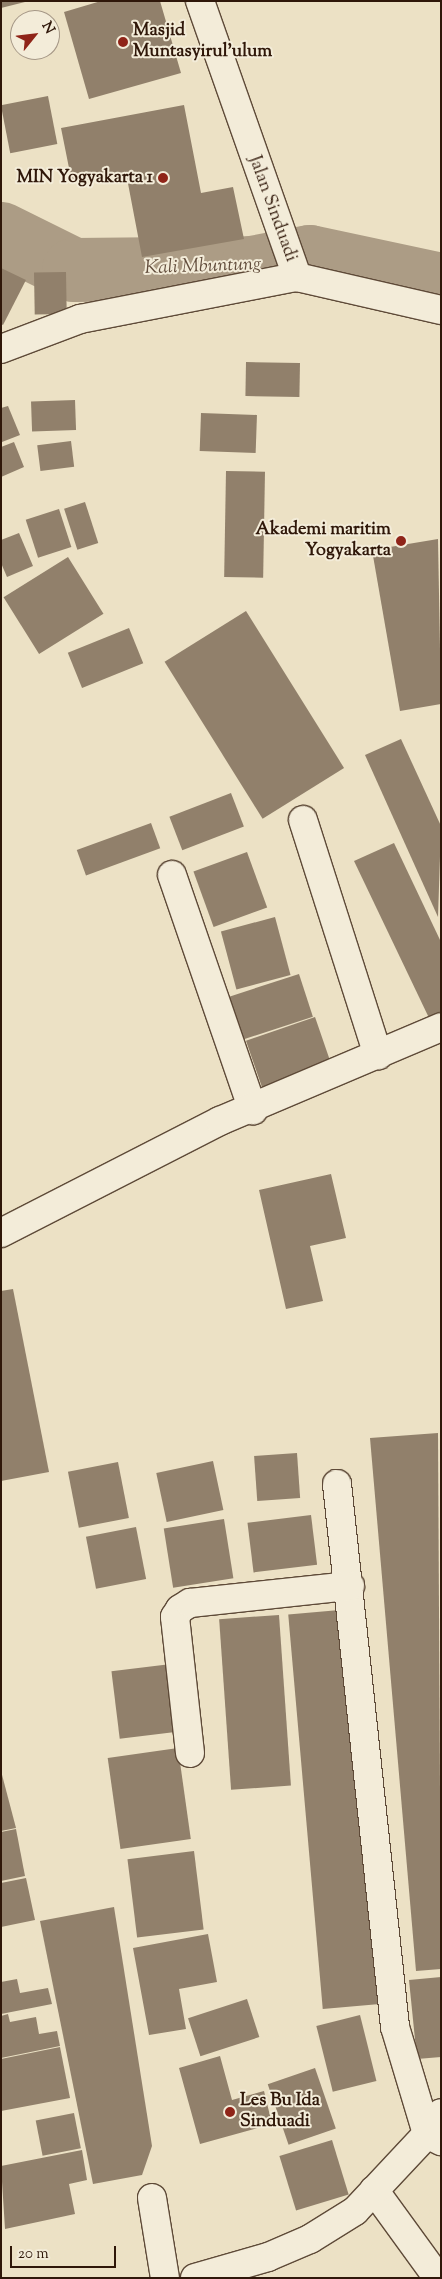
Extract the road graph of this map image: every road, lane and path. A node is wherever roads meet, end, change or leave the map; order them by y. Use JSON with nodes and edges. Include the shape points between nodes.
{"nodes":[{"id":1,"x":200,"y":1,"type":"edge"},
{"id":2,"x":295,"y":271,"type":"junction"},
{"id":3,"x":441,"y":310,"type":"edge"},
{"id":4,"x":1,"y":349,"type":"edge"},
{"id":5,"x":303,"y":820,"type":"dead end"},
{"id":6,"x":172,"y":875,"type":"dead end"},
{"id":7,"x":441,"y":1027,"type":"edge"},
{"id":8,"x":378,"y":1055,"type":"junction"},
{"id":9,"x":253,"y":1110,"type":"junction"},
{"id":10,"x":1,"y":1233,"type":"edge"},
{"id":11,"x":337,"y":1484,"type":"dead end"},
{"id":12,"x":350,"y":1586,"type":"junction"},
{"id":13,"x":190,"y":1754,"type":"dead end"},
{"id":14,"x":436,"y":2130,"type":"edge"},
{"id":15,"x":374,"y":2190,"type":"junction"},
{"id":16,"x":152,"y":2198,"type":"dead end"},
{"id":17,"x":165,"y":2278,"type":"edge"},
{"id":18,"x":195,"y":2278,"type":"edge"},
{"id":19,"x":438,"y":2278,"type":"edge"}],
"edges":[{"from":1,"to":2,"type":"street","name":"Jalan Sinduadi","via":[[270,209]]},
{"from":2,"to":3,"type":"street","name":"Jalan Sinduadi"},
{"from":2,"to":4,"type":"street","via":[[80,319]]},
{"from":5,"to":8,"type":"street"},
{"from":6,"to":9,"type":"street"},
{"from":7,"to":8,"type":"street"},
{"from":8,"to":9,"type":"street"},
{"from":9,"to":10,"type":"street","via":[[220,1121]]},
{"from":11,"to":12,"type":"street"},
{"from":12,"to":13,"type":"street","via":[[190,1603],[180,1609],[175,1617]]},
{"from":12,"to":14,"type":"street","via":[[395,2027]]},
{"from":14,"to":15,"type":"street"},
{"from":15,"to":18,"type":"street","via":[[355,2211],[310,2239],[268,2257]]},
{"from":15,"to":19,"type":"street"},
{"from":16,"to":17,"type":"street"}]}
